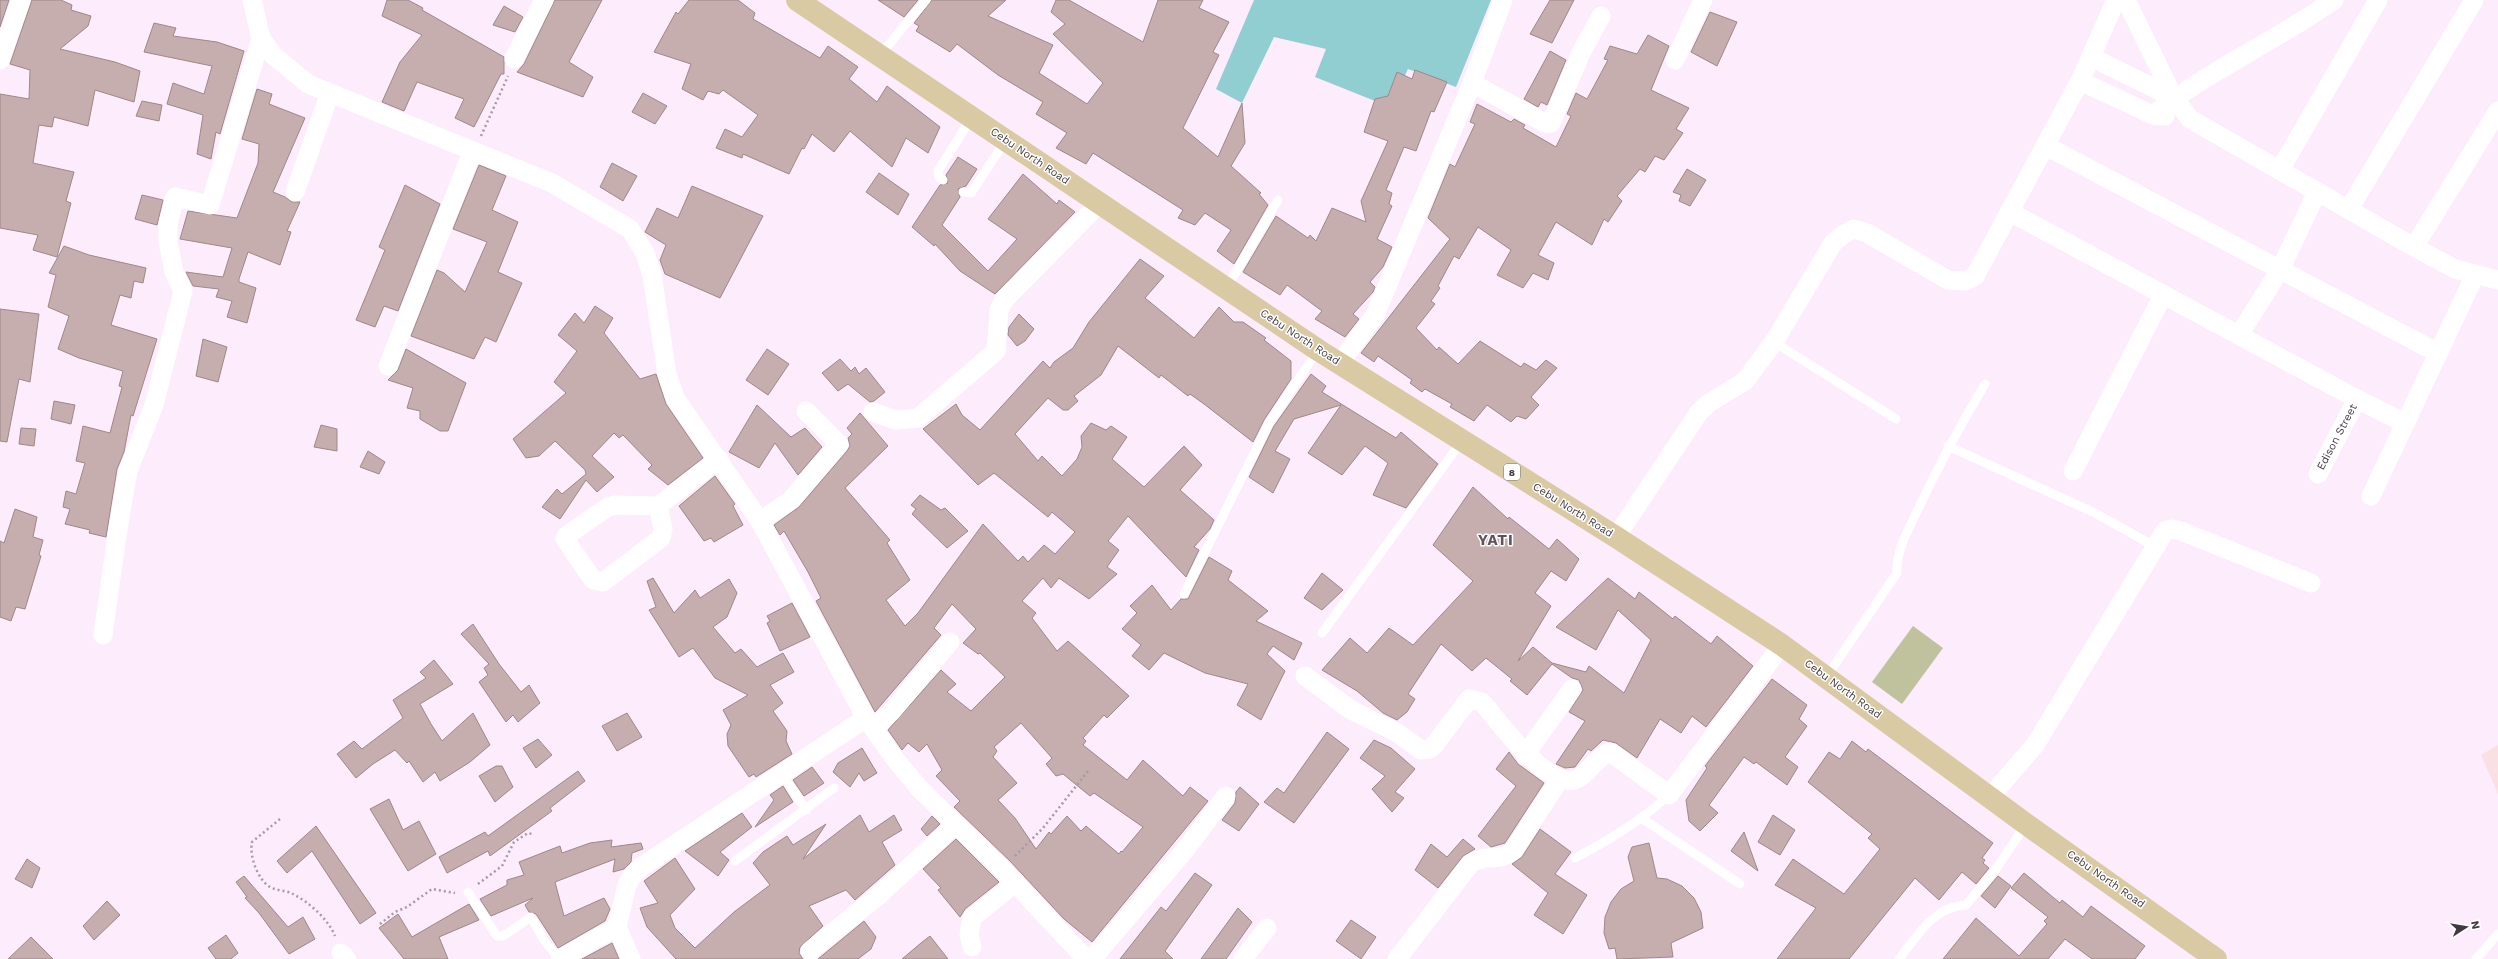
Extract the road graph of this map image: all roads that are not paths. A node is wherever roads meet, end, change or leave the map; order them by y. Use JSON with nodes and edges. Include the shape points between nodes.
{"nodes":[{"id":1,"x":21,"y":0,"type":"edge"},
{"id":2,"x":252,"y":0,"type":"edge"},
{"id":3,"x":544,"y":0,"type":"edge"},
{"id":4,"x":797,"y":0,"type":"edge"},
{"id":5,"x":926,"y":0,"type":"edge"},
{"id":6,"x":1504,"y":0,"type":"edge"},
{"id":7,"x":1703,"y":0,"type":"edge"},
{"id":8,"x":2116,"y":0,"type":"edge"},
{"id":9,"x":2126,"y":0,"type":"edge"},
{"id":10,"x":2334,"y":0,"type":"edge"},
{"id":11,"x":2378,"y":0,"type":"edge"},
{"id":12,"x":2474,"y":0,"type":"edge"},
{"id":13,"x":1601,"y":16,"type":"dead end"},
{"id":14,"x":261,"y":38,"type":"junction"},
{"id":15,"x":880,"y":55,"type":"junction"},
{"id":16,"x":2091,"y":57,"type":"junction"},
{"id":17,"x":514,"y":59,"type":"road end"},
{"id":18,"x":0,"y":60,"type":"edge"},
{"id":19,"x":1675,"y":60,"type":"dead end"},
{"id":20,"x":2080,"y":82,"type":"junction"},
{"id":21,"x":1472,"y":83,"type":"junction"},
{"id":22,"x":330,"y":94,"type":"junction"},
{"id":23,"x":2174,"y":98,"type":"junction"},
{"id":24,"x":2498,"y":111,"type":"edge"},
{"id":25,"x":2153,"y":115,"type":"junction"},
{"id":26,"x":972,"y":117,"type":"junction"},
{"id":27,"x":2190,"y":119,"type":"junction"},
{"id":28,"x":1006,"y":140,"type":"junction"},
{"id":29,"x":2046,"y":146,"type":"junction"},
{"id":30,"x":472,"y":152,"type":"junction"},
{"id":31,"x":2280,"y":170,"type":"junction"},
{"id":32,"x":943,"y":180,"type":"dead end"},
{"id":33,"x":295,"y":192,"type":"dead end"},
{"id":34,"x":963,"y":192,"type":"dead end"},
{"id":35,"x":2317,"y":192,"type":"junction"},
{"id":36,"x":1278,"y":200,"type":"dead end"},
{"id":37,"x":1100,"y":203,"type":"junction"},
{"id":38,"x":2349,"y":209,"type":"junction"},
{"id":39,"x":2010,"y":212,"type":"junction"},
{"id":40,"x":2414,"y":247,"type":"junction"},
{"id":41,"x":2280,"y":270,"type":"junction"},
{"id":42,"x":2491,"y":275,"type":"edge"},
{"id":43,"x":1226,"y":289,"type":"junction"},
{"id":44,"x":2163,"y":295,"type":"junction"},
{"id":45,"x":2239,"y":335,"type":"junction"},
{"id":46,"x":1774,"y":342,"type":"junction"},
{"id":47,"x":1318,"y":350,"type":"junction"},
{"id":48,"x":2438,"y":353,"type":"junction"},
{"id":49,"x":1340,"y":363,"type":"junction"},
{"id":50,"x":388,"y":366,"type":"dead end"},
{"id":51,"x":1985,"y":384,"type":"dead end"},
{"id":52,"x":2357,"y":400,"type":"junction"},
{"id":53,"x":806,"y":411,"type":"dead end"},
{"id":54,"x":873,"y":412,"type":"dead end"},
{"id":55,"x":1896,"y":420,"type":"dead end"},
{"id":56,"x":2405,"y":423,"type":"junction"},
{"id":57,"x":1462,"y":441,"type":"junction"},
{"id":58,"x":1948,"y":446,"type":"junction"},
{"id":59,"x":719,"y":459,"type":"junction"},
{"id":60,"x":2073,"y":471,"type":"dead end"},
{"id":61,"x":2318,"y":474,"type":"dead end"},
{"id":62,"x":2371,"y":496,"type":"dead end"},
{"id":63,"x":658,"y":506,"type":"junction"},
{"id":64,"x":760,"y":522,"type":"junction"},
{"id":65,"x":1616,"y":537,"type":"junction"},
{"id":66,"x":2154,"y":546,"type":"junction"},
{"id":67,"x":2311,"y":583,"type":"dead end"},
{"id":68,"x":1184,"y":594,"type":"dead end"},
{"id":69,"x":1322,"y":633,"type":"dead end"},
{"id":70,"x":103,"y":635,"type":"dead end"},
{"id":71,"x":950,"y":642,"type":"dead end"},
{"id":72,"x":1782,"y":645,"type":"junction"},
{"id":73,"x":1305,"y":676,"type":"dead end"},
{"id":74,"x":1826,"y":676,"type":"junction"},
{"id":75,"x":1572,"y":689,"type":"dead end"},
{"id":76,"x":870,"y":724,"type":"junction"},
{"id":77,"x":1525,"y":755,"type":"junction"},
{"id":78,"x":782,"y":774,"type":"junction"},
{"id":79,"x":1560,"y":779,"type":"junction"},
{"id":80,"x":834,"y":788,"type":"dead end"},
{"id":81,"x":1670,"y":795,"type":"junction"},
{"id":82,"x":1226,"y":796,"type":"dead end"},
{"id":83,"x":1990,"y":797,"type":"junction"},
{"id":84,"x":806,"y":810,"type":"junction"},
{"id":85,"x":1643,"y":819,"type":"junction"},
{"id":86,"x":955,"y":824,"type":"junction"},
{"id":87,"x":2026,"y":824,"type":"junction"},
{"id":88,"x":1575,"y":858,"type":"dead end"},
{"id":89,"x":735,"y":861,"type":"dead end"},
{"id":90,"x":1015,"y":883,"type":"junction"},
{"id":91,"x":1740,"y":884,"type":"dead end"},
{"id":92,"x":468,"y":892,"type":"road end"},
{"id":93,"x":617,"y":927,"type":"junction"},
{"id":94,"x":1267,"y":928,"type":"dead end"},
{"id":95,"x":2498,"y":934,"type":"edge"},
{"id":96,"x":972,"y":947,"type":"dead end"},
{"id":97,"x":810,"y":951,"type":"dead end"},
{"id":98,"x":559,"y":959,"type":"edge"},
{"id":99,"x":631,"y":959,"type":"edge"},
{"id":100,"x":1086,"y":959,"type":"edge"},
{"id":101,"x":1092,"y":959,"type":"edge"},
{"id":102,"x":1243,"y":959,"type":"edge"},
{"id":103,"x":1398,"y":959,"type":"edge"},
{"id":104,"x":1899,"y":959,"type":"edge"},
{"id":105,"x":2216,"y":959,"type":"edge"},
{"id":106,"x":2476,"y":959,"type":"edge"}],
"edges":[{"from":1,"to":18,"type":"street"},
{"from":2,"to":14,"type":"street"},
{"from":3,"to":17,"type":"street"},
{"from":4,"to":15,"type":"main road","name":"Cebu North Road","number":"8"},
{"from":5,"to":15,"type":"lane"},
{"from":6,"to":21,"type":"street"},
{"from":7,"to":19,"type":"street"},
{"from":8,"to":16,"type":"street"},
{"from":9,"to":23,"type":"street"},
{"from":10,"to":23,"type":"street","via":[[2296,26]]},
{"from":11,"to":31,"type":"street"},
{"from":12,"to":38,"type":"street"},
{"from":13,"to":21,"type":"street","via":[[1582,51],[1551,123],[1545,123]]},
{"from":14,"to":22,"type":"street","via":[[273,55],[295,74],[308,84]]},
{"from":14,"to":70,"type":"street","via":[[210,205],[175,197],[168,224],[168,242],[174,272],[183,291],[154,406],[128,471]]},
{"from":15,"to":26,"type":"main road","name":"Cebu North Road","number":"8"},
{"from":16,"to":20,"type":"street"},
{"from":16,"to":23,"type":"street"},
{"from":20,"to":25,"type":"street"},
{"from":20,"to":29,"type":"street"},
{"from":21,"to":49,"type":"street","via":[[1375,315]]},
{"from":22,"to":30,"type":"street"},
{"from":22,"to":33,"type":"street"},
{"from":23,"to":25,"type":"street"},
{"from":23,"to":27,"type":"street"},
{"from":24,"to":40,"type":"street"},
{"from":25,"to":27,"type":"street"},
{"from":26,"to":28,"type":"main road","name":"Cebu North Road","number":"8"},
{"from":26,"to":32,"type":"lane","via":[[938,171],[939,177]]},
{"from":27,"to":31,"type":"street"},
{"from":28,"to":34,"type":"lane","via":[[972,193]]},
{"from":28,"to":37,"type":"main road","name":"Cebu North Road","number":"8"},
{"from":29,"to":39,"type":"street"},
{"from":29,"to":41,"type":"street"},
{"from":30,"to":50,"type":"street"},
{"from":30,"to":59,"type":"street","via":[[552,183],[630,229],[645,253],[652,275],[667,374],[675,398]]},
{"from":31,"to":35,"type":"street"},
{"from":35,"to":38,"type":"street"},
{"from":35,"to":41,"type":"street"},
{"from":36,"to":43,"type":"lane"},
{"from":37,"to":43,"type":"main road","name":"Cebu North Road","number":"8"},
{"from":37,"to":54,"type":"street","via":[[1004,300],[999,310],[996,351],[918,418],[896,420]]},
{"from":38,"to":40,"type":"street"},
{"from":39,"to":44,"type":"street"},
{"from":39,"to":46,"type":"street","via":[[1975,276],[1966,281],[1948,280],[1867,233],[1854,229],[1844,234],[1833,243]]},
{"from":40,"to":42,"type":"street","via":[[2455,269]]},
{"from":41,"to":45,"type":"street"},
{"from":41,"to":48,"type":"street"},
{"from":42,"to":48,"type":"street"},
{"from":43,"to":47,"type":"main road","name":"Cebu North Road","number":"8"},
{"from":44,"to":45,"type":"street"},
{"from":44,"to":60,"type":"street"},
{"from":45,"to":52,"type":"street"},
{"from":46,"to":55,"type":"lane"},
{"from":46,"to":65,"type":"street","via":[[1746,381],[1714,399],[1699,412]]},
{"from":47,"to":49,"type":"main road","name":"Cebu North Road","number":"8"},
{"from":47,"to":68,"type":"lane","via":[[1268,423]]},
{"from":48,"to":56,"type":"street"},
{"from":49,"to":57,"type":"main road","name":"Cebu North Road","number":"8"},
{"from":51,"to":58,"type":"lane"},
{"from":52,"to":56,"type":"street"},
{"from":52,"to":61,"type":"street","name":"Edison Street"},
{"from":53,"to":64,"type":"street","via":[[839,444],[791,500]]},
{"from":56,"to":62,"type":"street"},
{"from":57,"to":65,"type":"main road","name":"Cebu North Road","number":"8"},
{"from":57,"to":69,"type":"lane"},
{"from":58,"to":66,"type":"lane","via":[[2095,513]]},
{"from":58,"to":74,"type":"lane","via":[[1909,526],[1896,560],[1897,573]]},
{"from":59,"to":63,"type":"street"},
{"from":59,"to":64,"type":"street"},
{"from":63,"to":63,"type":"street","via":[[608,507],[566,536],[593,580],[603,582],[661,538],[663,529]]},
{"from":64,"to":76,"type":"street"},
{"from":65,"to":72,"type":"main road","name":"Cebu North Road","number":"8"},
{"from":66,"to":67,"type":"street","via":[[2165,531],[2181,531]]},
{"from":66,"to":83,"type":"street","via":[[2035,746]]},
{"from":71,"to":76,"type":"street","via":[[893,710]]},
{"from":72,"to":74,"type":"main road","name":"Cebu North Road","number":"8"},
{"from":72,"to":81,"type":"street"},
{"from":73,"to":77,"type":"street","via":[[1351,710],[1396,732],[1421,750],[1430,749],[1463,705],[1469,699],[1475,699],[1482,702]]},
{"from":74,"to":83,"type":"main road","name":"Cebu North Road","number":"8"},
{"from":75,"to":77,"type":"street"},
{"from":76,"to":78,"type":"street"},
{"from":76,"to":86,"type":"street","via":[[920,789]]},
{"from":77,"to":79,"type":"street"},
{"from":78,"to":84,"type":"lane"},
{"from":78,"to":93,"type":"street","via":[[641,867],[627,885]]},
{"from":79,"to":81,"type":"street","via":[[1578,778],[1597,759],[1610,752]]},
{"from":79,"to":103,"type":"street","via":[[1512,851],[1504,858],[1479,859],[1472,863]]},
{"from":80,"to":84,"type":"lane"},
{"from":81,"to":85,"type":"lane"},
{"from":82,"to":101,"type":"street","via":[[1185,850]]},
{"from":83,"to":87,"type":"main road","name":"Cebu North Road","number":"8"},
{"from":84,"to":89,"type":"lane"},
{"from":85,"to":88,"type":"lane"},
{"from":85,"to":91,"type":"lane"},
{"from":86,"to":90,"type":"street"},
{"from":86,"to":97,"type":"street","via":[[879,895]]},
{"from":87,"to":104,"type":"lane","via":[[1996,869],[1966,905],[1956,905],[1927,922]]},
{"from":87,"to":105,"type":"main road","name":"Cebu North Road","number":"8"},
{"from":90,"to":96,"type":"street","via":[[972,918],[969,934]]},
{"from":90,"to":100,"type":"street"},
{"from":92,"to":98,"type":"lane","via":[[497,936],[503,936],[531,917]]},
{"from":93,"to":98,"type":"street"},
{"from":93,"to":99,"type":"street"},
{"from":94,"to":102,"type":"street"},
{"from":95,"to":106,"type":"lane"}]}
